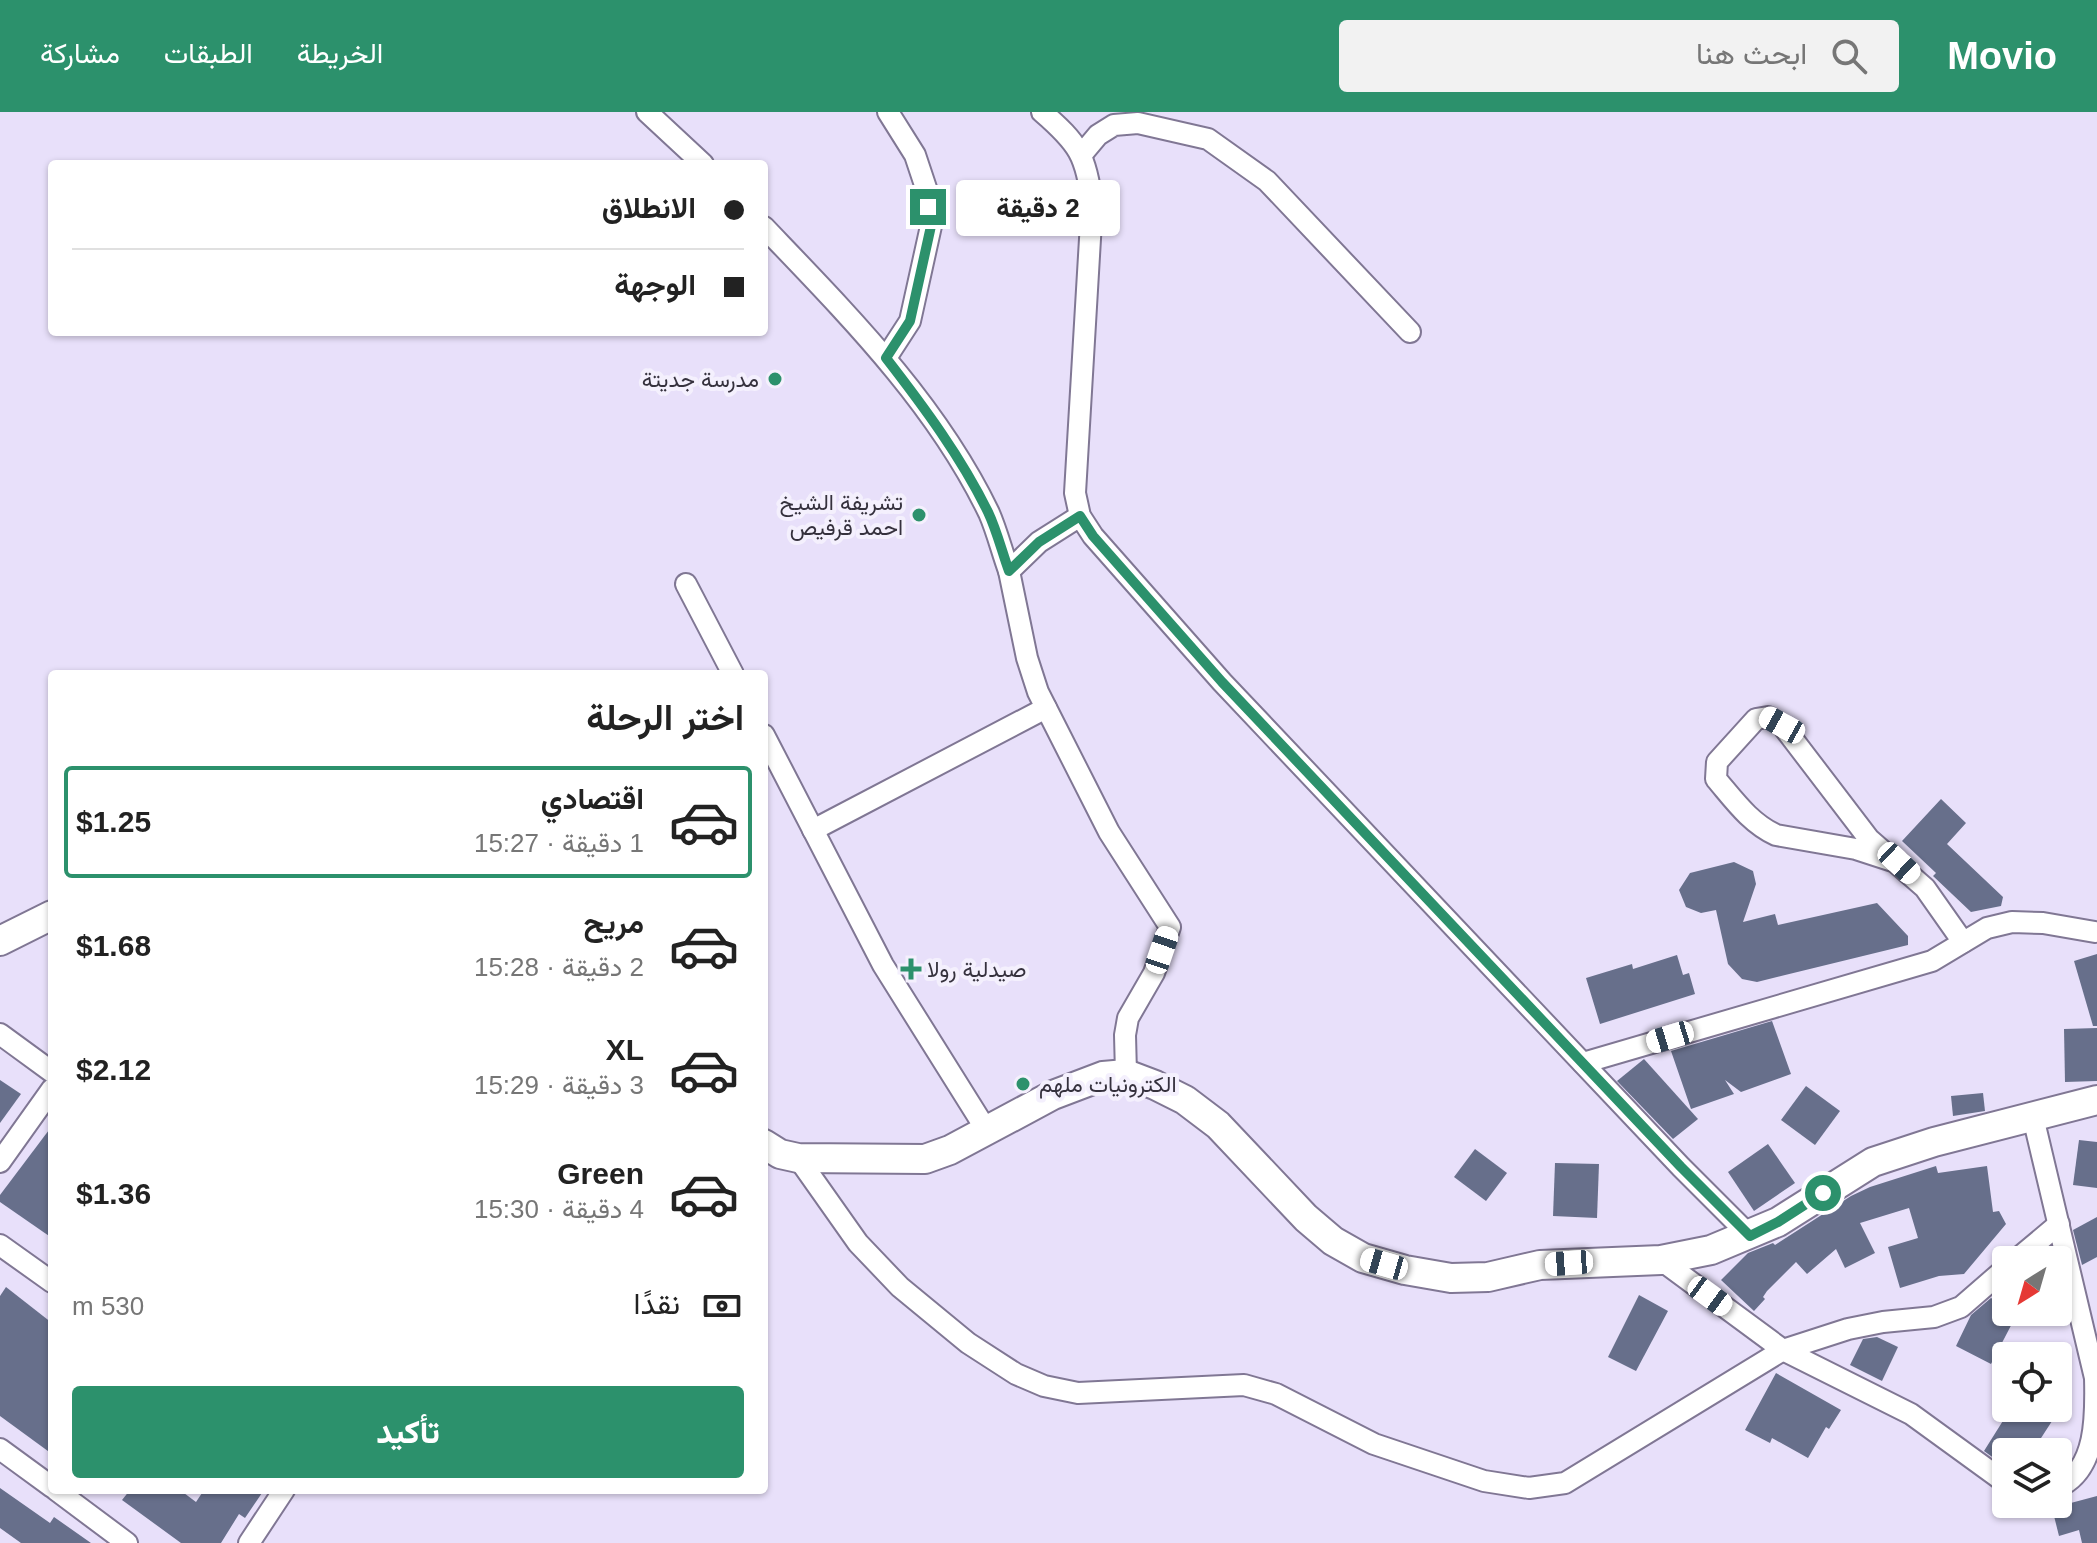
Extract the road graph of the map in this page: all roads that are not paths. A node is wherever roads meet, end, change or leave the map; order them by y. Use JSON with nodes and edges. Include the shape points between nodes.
{"nodes":[{"id":1,"x":647,"y":112,"type":"edge"},
{"id":2,"x":888,"y":112,"type":"edge"},
{"id":3,"x":1042,"y":112,"type":"edge"},
{"id":4,"x":1082,"y":154,"type":"junction"},
{"id":5,"x":699,"y":160,"type":"edge"},
{"id":6,"x":768,"y":231,"type":"edge"},
{"id":7,"x":1410,"y":332,"type":"dead end"},
{"id":8,"x":886,"y":358,"type":"junction"},
{"id":9,"x":1080,"y":516,"type":"junction"},
{"id":10,"x":1009,"y":571,"type":"junction"},
{"id":11,"x":686,"y":584,"type":"dead end"},
{"id":12,"x":731,"y":670,"type":"edge"},
{"id":13,"x":1046,"y":708,"type":"junction"},
{"id":14,"x":768,"y":743,"type":"edge"},
{"id":15,"x":813,"y":830,"type":"junction"},
{"id":16,"x":1899,"y":863,"type":"junction"},
{"id":17,"x":48,"y":917,"type":"edge"},
{"id":18,"x":2095,"y":932,"type":"dead end"},
{"id":19,"x":0,"y":941,"type":"edge"},
{"id":20,"x":1963,"y":942,"type":"junction"},
{"id":21,"x":0,"y":1034,"type":"edge"},
{"id":22,"x":1583,"y":1063,"type":"junction"},
{"id":23,"x":48,"y":1069,"type":"edge"},
{"id":24,"x":1126,"y":1074,"type":"junction"},
{"id":25,"x":48,"y":1095,"type":"edge"},
{"id":26,"x":2097,"y":1100,"type":"edge"},
{"id":27,"x":2033,"y":1117,"type":"junction"},
{"id":28,"x":987,"y":1131,"type":"junction"},
{"id":29,"x":768,"y":1146,"type":"edge"},
{"id":30,"x":798,"y":1158,"type":"junction"},
{"id":31,"x":0,"y":1162,"type":"edge"},
{"id":32,"x":2059,"y":1224,"type":"junction"},
{"id":33,"x":1750,"y":1236,"type":"junction"},
{"id":34,"x":0,"y":1245,"type":"edge"},
{"id":35,"x":2033,"y":1246,"type":"edge"},
{"id":36,"x":1661,"y":1260,"type":"junction"},
{"id":37,"x":48,"y":1279,"type":"edge"},
{"id":38,"x":1992,"y":1280,"type":"edge"},
{"id":39,"x":1783,"y":1350,"type":"junction"},
{"id":40,"x":0,"y":1449,"type":"edge"},
{"id":41,"x":1992,"y":1473,"type":"edge"},
{"id":42,"x":2072,"y":1476,"type":"edge"},
{"id":43,"x":48,"y":1485,"type":"edge"},
{"id":44,"x":61,"y":1494,"type":"edge"},
{"id":45,"x":281,"y":1494,"type":"edge"},
{"id":46,"x":127,"y":1543,"type":"edge"},
{"id":47,"x":249,"y":1543,"type":"edge"}],
"edges":[{"from":1,"to":5,"type":"street"},
{"from":2,"to":8,"type":"street","via":[[915,155],[931,226],[910,321]]},
{"from":3,"to":4,"type":"street"},
{"from":4,"to":7,"type":"street","via":[[1114,125],[1138,123],[1208,139],[1267,181]]},
{"from":4,"to":9,"type":"street","via":[[1092,205],[1075,493]]},
{"from":6,"to":8,"type":"street"},
{"from":8,"to":10,"type":"street","via":[[964,467],[990,516]]},
{"from":9,"to":10,"type":"street","via":[[1039,542]]},
{"from":9,"to":22,"type":"street","via":[[1233,693]]},
{"from":10,"to":13,"type":"street","via":[[1027,658]]},
{"from":11,"to":12,"type":"street"},
{"from":13,"to":15,"type":"street"},
{"from":13,"to":24,"type":"street","via":[[1109,832],[1170,927],[1154,973],[1128,1018]]},
{"from":14,"to":15,"type":"street"},
{"from":15,"to":28,"type":"street","via":[[883,965]]},
{"from":16,"to":16,"type":"street","via":[[1869,839],[1782,725],[1768,717],[1756,719],[1717,762],[1716,779],[1764,829]]},
{"from":16,"to":20,"type":"street","via":[[1925,888]]},
{"from":17,"to":19,"type":"street"},
{"from":18,"to":20,"type":"street","via":[[2012,922]]},
{"from":20,"to":22,"type":"street","via":[[1932,961]]},
{"from":21,"to":23,"type":"street"},
{"from":22,"to":33,"type":"street"},
{"from":24,"to":28,"type":"street","via":[[1103,1076],[1053,1095]]},
{"from":24,"to":36,"type":"street","via":[[1185,1100],[1218,1125],[1306,1218],[1363,1258],[1451,1278],[1488,1277],[1540,1265]]},
{"from":25,"to":31,"type":"street"},
{"from":26,"to":27,"type":"street"},
{"from":27,"to":32,"type":"street"},
{"from":27,"to":33,"type":"street","via":[[1873,1162]]},
{"from":28,"to":30,"type":"street","via":[[925,1159]]},
{"from":29,"to":30,"type":"street"},
{"from":30,"to":39,"type":"street","via":[[858,1243],[900,1287],[1016,1374],[1078,1393],[1244,1385],[1276,1394],[1374,1444],[1484,1481],[1529,1488],[1565,1483]]},
{"from":32,"to":35,"type":"street"},
{"from":32,"to":42,"type":"street","via":[[2095,1378],[2097,1421],[2081,1469]]},
{"from":33,"to":36,"type":"street"},
{"from":34,"to":37,"type":"street"},
{"from":36,"to":39,"type":"street"},
{"from":38,"to":39,"type":"street","via":[[1961,1307],[1934,1317],[1848,1329]]},
{"from":39,"to":41,"type":"street","via":[[1911,1414]]},
{"from":40,"to":43,"type":"street"},
{"from":44,"to":46,"type":"street"},
{"from":45,"to":47,"type":"street"}]}
